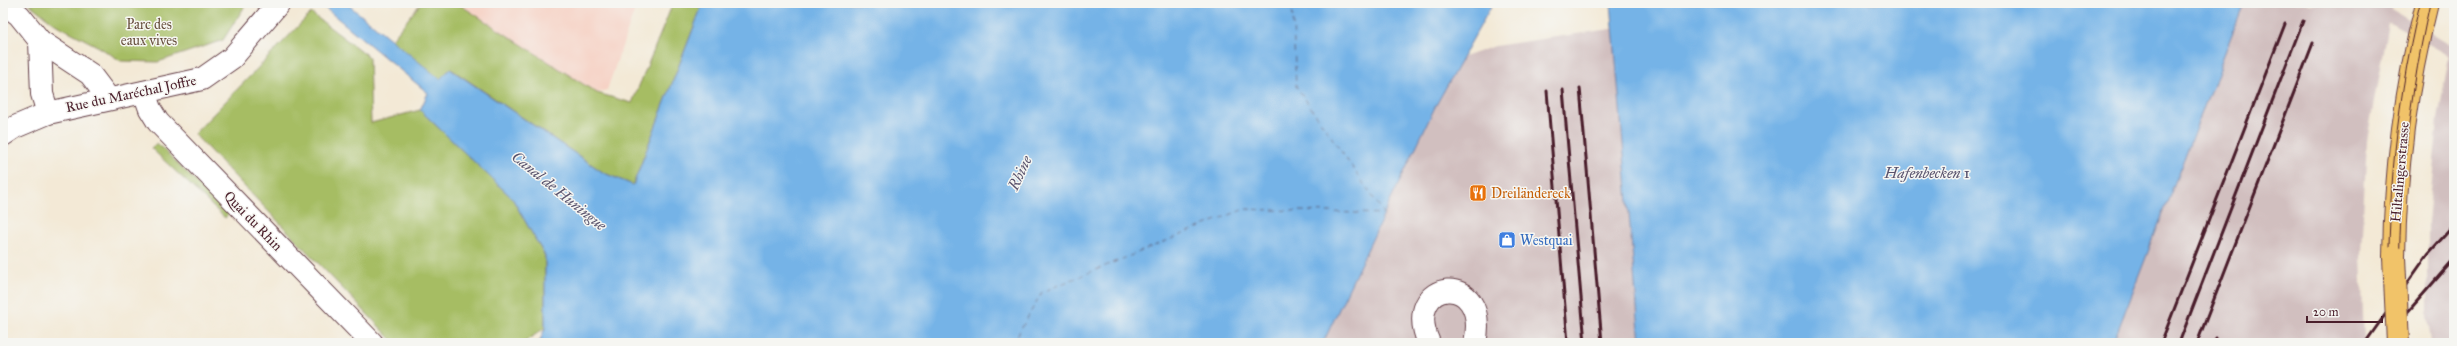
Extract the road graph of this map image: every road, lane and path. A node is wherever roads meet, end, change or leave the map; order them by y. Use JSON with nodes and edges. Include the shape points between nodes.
{"nodes":[{"id":1,"x":3,"y":3,"type":"edge"},
{"id":2,"x":279,"y":3,"type":"edge"},
{"id":3,"x":2427,"y":3,"type":"edge"},
{"id":4,"x":40,"y":41,"type":"junction"},
{"id":5,"x":144,"y":92,"type":"junction"},
{"id":6,"x":109,"y":99,"type":"junction"},
{"id":7,"x":48,"y":113,"type":"junction"},
{"id":8,"x":3,"y":135,"type":"edge"},
{"id":9,"x":372,"y":343,"type":"edge"},
{"id":10,"x":1429,"y":343,"type":"edge"},
{"id":11,"x":1475,"y":343,"type":"edge"},
{"id":12,"x":2398,"y":343,"type":"edge"}],
"edges":[{"from":1,"to":4,"type":"street","via":[[19,15]]},
{"from":2,"to":5,"type":"street","name":"Rue du Maréchal Joffre","via":[[232,58],[202,79]]},
{"from":3,"to":12,"type":"main road","name":"Hiltalingerstrasse","bridge":true,"via":[[2407,99],[2397,183],[2394,256]]},
{"from":4,"to":6,"type":"street","via":[[90,74]]},
{"from":4,"to":7,"type":"street","via":[[42,94]]},
{"from":5,"to":6,"type":"street","name":"Rue du Maréchal Joffre"},
{"from":5,"to":9,"type":"street","name":"Quai du Rhin","via":[[158,122]]},
{"from":6,"to":7,"type":"street","name":"Rue du Maréchal Joffre"},
{"from":7,"to":8,"type":"street","name":"Rue du Maréchal Joffre"},
{"from":10,"to":11,"type":"street","via":[[1423,327],[1424,308],[1429,300],[1446,291],[1456,291],[1472,302],[1476,310]]}]}
